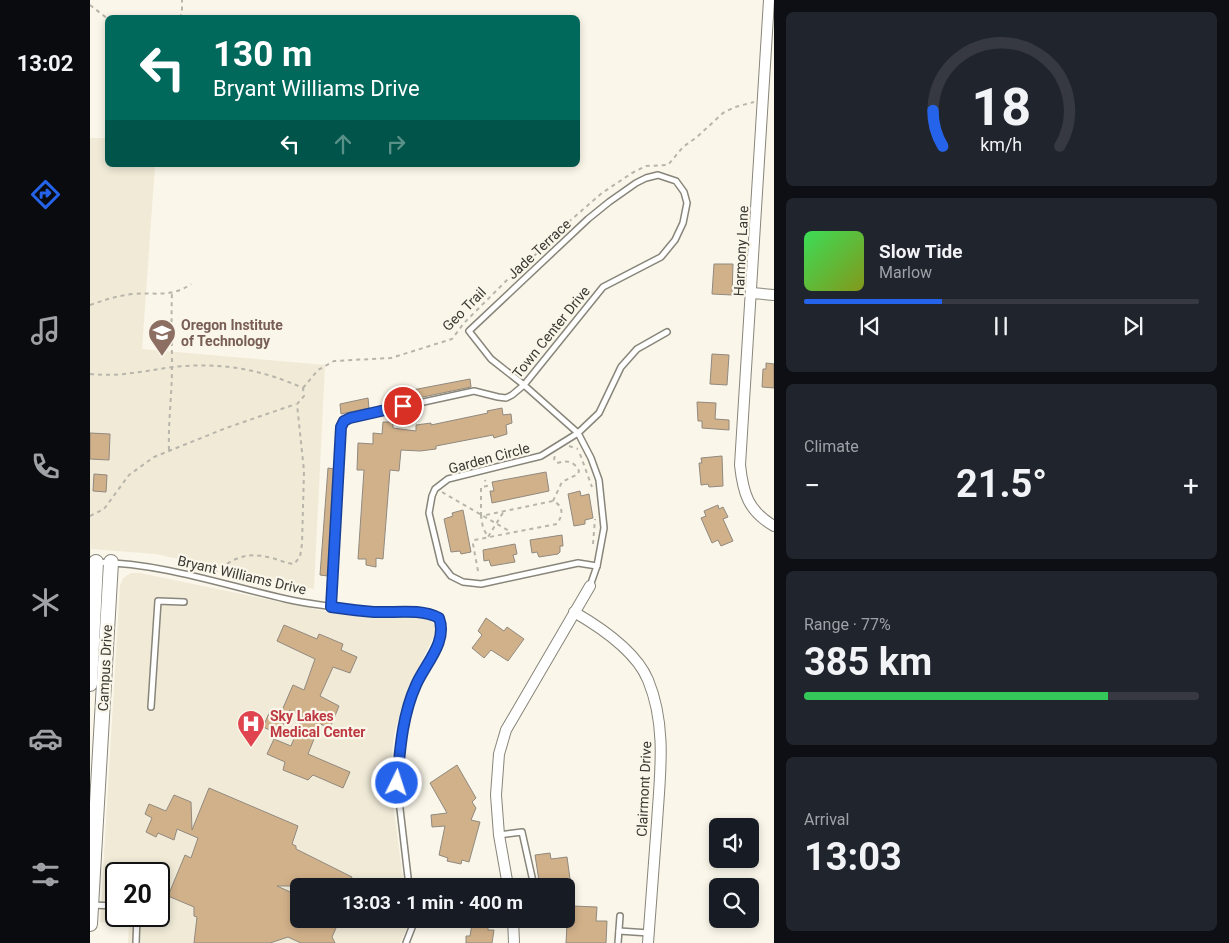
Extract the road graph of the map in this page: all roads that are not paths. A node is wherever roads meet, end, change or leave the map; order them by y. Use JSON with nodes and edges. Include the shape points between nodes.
{"nodes":[{"id":1,"x":769,"y":0,"type":"edge"},
{"id":2,"x":687,"y":203,"type":"joint"},
{"id":3,"x":752,"y":293,"type":"junction"},
{"id":4,"x":774,"y":295,"type":"edge"},
{"id":5,"x":667,"y":332,"type":"dead end"},
{"id":6,"x":524,"y":385,"type":"junction"},
{"id":7,"x":578,"y":433,"type":"junction"},
{"id":8,"x":774,"y":526,"type":"edge"},
{"id":9,"x":93,"y":561,"type":"edge"},
{"id":10,"x":112,"y":562,"type":"junction"},
{"id":11,"x":597,"y":566,"type":"junction"},
{"id":12,"x":590,"y":586,"type":"joint"},
{"id":13,"x":184,"y":602,"type":"dead end"},
{"id":14,"x":331,"y":607,"type":"junction"},
{"id":15,"x":574,"y":612,"type":"junction"},
{"id":16,"x":105,"y":681,"type":"junction"},
{"id":17,"x":90,"y":682,"type":"edge"},
{"id":18,"x":151,"y":706,"type":"dead end"},
{"id":19,"x":500,"y":835,"type":"junction"},
{"id":20,"x":408,"y":878,"type":"edge"},
{"id":21,"x":507,"y":878,"type":"edge"},
{"id":22,"x":532,"y":878,"type":"edge"},
{"id":23,"x":90,"y":905,"type":"edge"},
{"id":24,"x":105,"y":906,"type":"edge"},
{"id":25,"x":620,"y":916,"type":"dead end"},
{"id":26,"x":90,"y":924,"type":"edge"},
{"id":27,"x":137,"y":927,"type":"edge"},
{"id":28,"x":412,"y":928,"type":"edge"},
{"id":29,"x":513,"y":928,"type":"edge"},
{"id":30,"x":619,"y":932,"type":"junction"},
{"id":31,"x":649,"y":938,"type":"edge"},
{"id":32,"x":136,"y":943,"type":"edge"},
{"id":33,"x":406,"y":943,"type":"edge"},
{"id":34,"x":514,"y":943,"type":"edge"},
{"id":35,"x":618,"y":943,"type":"edge"}],
"edges":[{"from":1,"to":3,"type":"street","name":"Harmony Lane"},
{"from":2,"to":6,"type":"lane","name":"Town Center Drive","via":[[675,240],[661,257],[603,287]]},
{"from":2,"to":6,"type":"lane","name":"Jade Terrace","via":[[676,181],[658,175],[636,183],[588,219],[469,331],[490,359]]},
{"from":3,"to":4,"type":"street"},
{"from":3,"to":8,"type":"street","name":"Harmony Lane","via":[[740,465],[748,503],[761,519]]},
{"from":5,"to":7,"type":"lane","name":"Garden Circle","via":[[637,350],[621,367],[599,413]]},
{"from":6,"to":7,"type":"lane"},
{"from":6,"to":14,"type":"lane","name":"Town Center Drive","via":[[506,398],[474,391],[344,421],[341,427]]},
{"from":7,"to":11,"type":"lane","via":[[598,480],[604,528]]},
{"from":7,"to":11,"type":"lane","name":"Garden Circle","via":[[541,456],[448,479],[436,488],[429,513],[441,562],[451,576],[463,582],[481,584],[578,563]]},
{"from":9,"to":10,"type":"lane","name":"Bryant Williams Drive"},
{"from":9,"to":17,"type":"street","name":"Campus Drive"},
{"from":10,"to":14,"type":"lane","name":"Bryant Williams Drive","via":[[160,567]]},
{"from":10,"to":16,"type":"street","name":"Campus Drive"},
{"from":11,"to":12,"type":"lane"},
{"from":12,"to":15,"type":"street"},
{"from":13,"to":18,"type":"lane","via":[[158,602]]},
{"from":14,"to":20,"type":"lane","name":"Bryant Williams Drive","via":[[430,614],[439,618],[442,627],[440,639],[415,686],[401,736],[397,783]]},
{"from":15,"to":19,"type":"street","via":[[506,730],[499,754],[496,795]]},
{"from":15,"to":31,"type":"street","name":"Clairmont Drive","via":[[603,628],[631,654],[648,678],[658,710],[662,746]]},
{"from":16,"to":17,"type":"lane"},
{"from":16,"to":23,"type":"street","name":"Campus Drive"},
{"from":19,"to":21,"type":"street"},
{"from":19,"to":22,"type":"lane","via":[[522,832]]},
{"from":23,"to":24,"type":"lane"},
{"from":23,"to":26,"type":"street","name":"Campus Drive"},
{"from":25,"to":30,"type":"lane"},
{"from":27,"to":32,"type":"lane"},
{"from":28,"to":33,"type":"lane"},
{"from":29,"to":34,"type":"street"},
{"from":30,"to":31,"type":"lane"},
{"from":30,"to":35,"type":"lane"}]}
